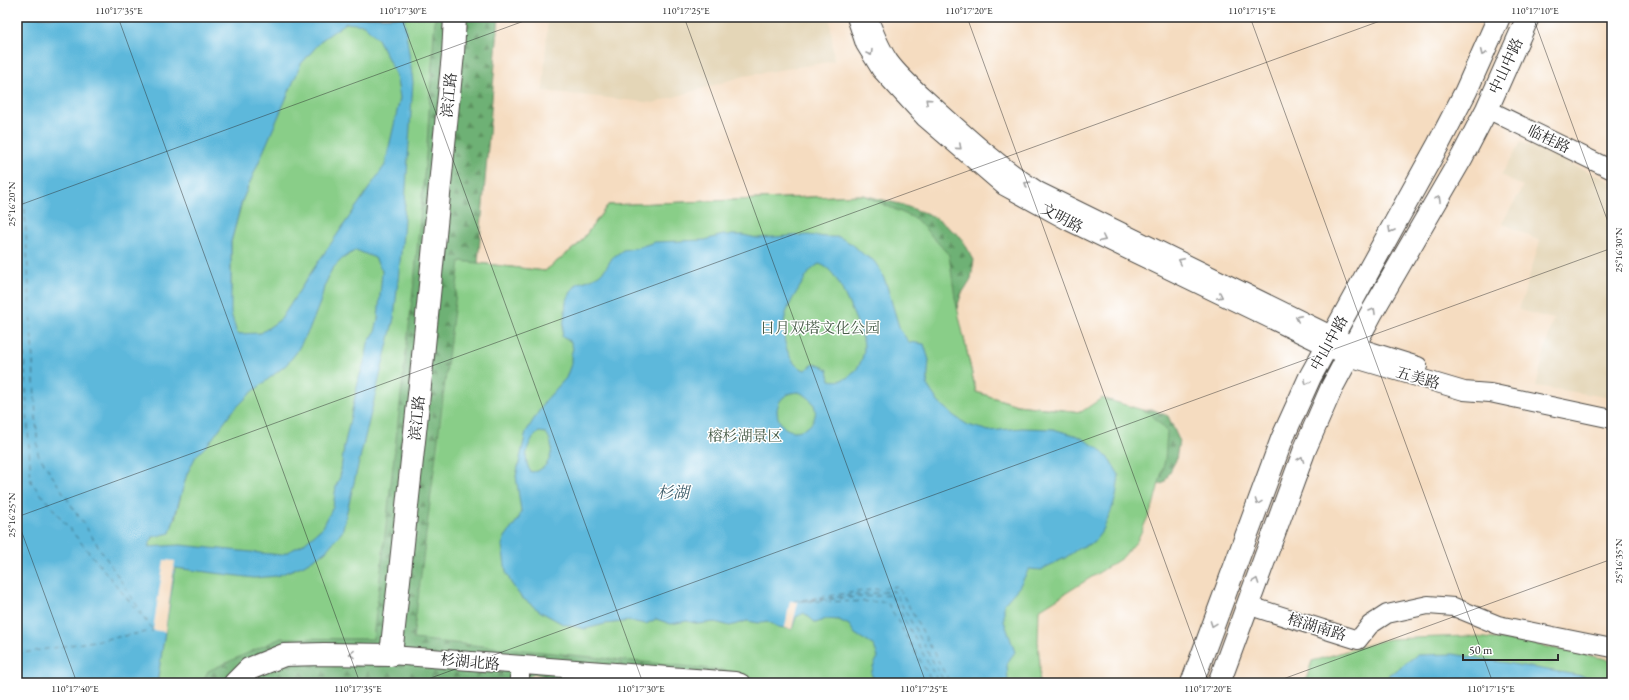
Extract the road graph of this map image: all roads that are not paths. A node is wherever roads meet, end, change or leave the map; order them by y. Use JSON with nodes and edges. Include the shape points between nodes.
{"nodes":[{"id":1,"x":455,"y":17,"type":"edge"},
{"id":2,"x":856,"y":17,"type":"edge"},
{"id":3,"x":868,"y":17,"type":"edge"},
{"id":4,"x":1498,"y":17,"type":"edge"},
{"id":5,"x":1528,"y":17,"type":"edge"},
{"id":6,"x":1487,"y":109,"type":"junction"},
{"id":7,"x":1612,"y":170,"type":"edge"},
{"id":8,"x":1329,"y":341,"type":"junction"},
{"id":9,"x":1352,"y":351,"type":"junction"},
{"id":10,"x":1612,"y":419,"type":"edge"},
{"id":11,"x":1247,"y":605,"type":"junction"},
{"id":12,"x":1612,"y":648,"type":"edge"},
{"id":13,"x":391,"y":655,"type":"junction"},
{"id":14,"x":520,"y":674,"type":"edge"},
{"id":15,"x":235,"y":683,"type":"edge"},
{"id":16,"x":741,"y":683,"type":"edge"},
{"id":17,"x":1192,"y":683,"type":"edge"},
{"id":18,"x":1219,"y":683,"type":"edge"}],
"edges":[{"from":1,"to":13,"type":"main road","name":"滨江路","via":[[423,360]]},
{"from":2,"to":8,"type":"street","name":"文明路","one_way":true,"via":[[865,44],[880,70],[892,84],[925,118],[1004,186],[1070,222]]},
{"from":8,"to":3,"type":"street","name":"文明路","one_way":true,"via":[[1038,191],[1014,176],[931,103],[890,61]]},
{"from":4,"to":8,"type":"main road","name":"中山中路","one_way":true,"via":[[1466,91],[1442,138]]},
{"from":5,"to":6,"type":"main road","name":"中山中路"},
{"from":6,"to":7,"type":"street","name":"临桂路"},
{"from":9,"to":6,"type":"main road","name":"中山中路","one_way":true},
{"from":8,"to":9,"type":"street","name":"五美路"},
{"from":8,"to":17,"type":"main road","name":"中山中路","one_way":true,"via":[[1282,439]]},
{"from":9,"to":10,"type":"street","name":"五美路","via":[[1464,391],[1490,393]]},
{"from":11,"to":9,"type":"main road","name":"中山中路","one_way":true,"via":[[1305,449],[1332,387]]},
{"from":11,"to":12,"type":"street","name":"榕湖南路","via":[[1358,640],[1370,625],[1387,614],[1428,606],[1454,607],[1498,625]]},
{"from":11,"to":18,"type":"main road","name":"中山中路"},
{"from":13,"to":14,"type":"street","name":"杉湖北路"},
{"from":13,"to":15,"type":"main road","one_way":true,"via":[[284,655],[250,669]]},
{"from":14,"to":16,"type":"street","name":"杉湖北路"}]}
